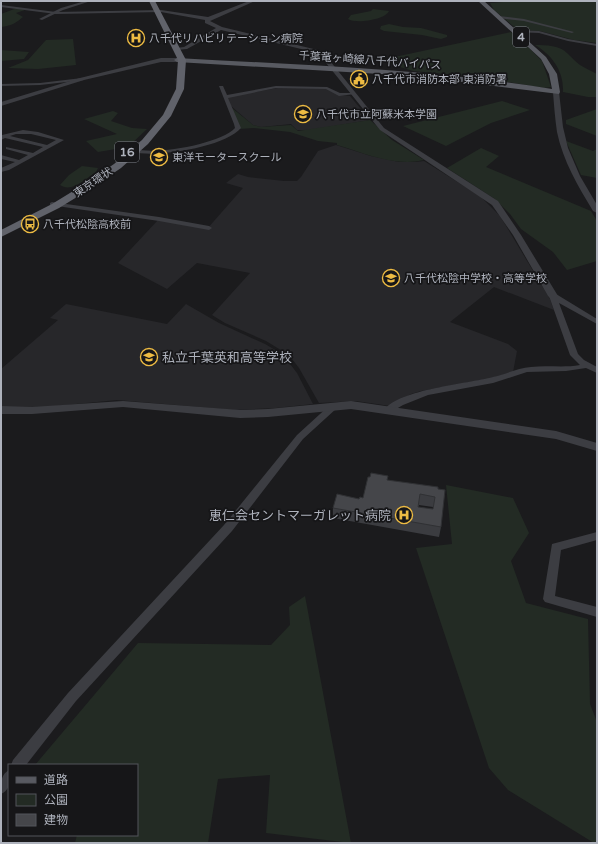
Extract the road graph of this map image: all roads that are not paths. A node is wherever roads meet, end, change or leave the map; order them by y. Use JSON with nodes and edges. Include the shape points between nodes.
{"nodes":[{"id":1,"x":89,"y":1,"type":"edge"},
{"id":2,"x":148,"y":1,"type":"edge"},
{"id":3,"x":152,"y":1,"type":"edge"},
{"id":4,"x":240,"y":1,"type":"edge"},
{"id":5,"x":481,"y":1,"type":"edge"},
{"id":6,"x":250,"y":2,"type":"edge"},
{"id":7,"x":1,"y":6,"type":"edge"},
{"id":8,"x":155,"y":10,"type":"junction"},
{"id":9,"x":56,"y":12,"type":"junction"},
{"id":10,"x":499,"y":17,"type":"junction"},
{"id":11,"x":41,"y":19,"type":"dead end"},
{"id":12,"x":208,"y":19,"type":"junction"},
{"id":13,"x":220,"y":28,"type":"junction"},
{"id":14,"x":515,"y":31,"type":"junction"},
{"id":15,"x":572,"y":32,"type":"dead end"},
{"id":16,"x":597,"y":45,"type":"edge"},
{"id":17,"x":178,"y":49,"type":"junction"},
{"id":18,"x":179,"y":60,"type":"junction"},
{"id":19,"x":333,"y":68,"type":"junction"},
{"id":20,"x":82,"y":79,"type":"junction"},
{"id":21,"x":1,"y":85,"type":"edge"},
{"id":22,"x":221,"y":87,"type":"dead end"},
{"id":23,"x":556,"y":92,"type":"junction"},
{"id":24,"x":353,"y":94,"type":"junction"},
{"id":25,"x":225,"y":97,"type":"junction"},
{"id":26,"x":1,"y":104,"type":"edge"},
{"id":27,"x":2,"y":136,"type":"edge"},
{"id":28,"x":22,"y":141,"type":"junction"},
{"id":29,"x":48,"y":147,"type":"junction"},
{"id":30,"x":8,"y":148,"type":"junction"},
{"id":31,"x":1,"y":151,"type":"edge"},
{"id":32,"x":135,"y":151,"type":"junction"},
{"id":33,"x":34,"y":155,"type":"junction"},
{"id":34,"x":1,"y":157,"type":"edge"},
{"id":35,"x":20,"y":162,"type":"junction"},
{"id":36,"x":1,"y":170,"type":"edge"},
{"id":37,"x":55,"y":204,"type":"junction"},
{"id":38,"x":597,"y":211,"type":"edge"},
{"id":39,"x":209,"y":228,"type":"dead end"},
{"id":40,"x":1,"y":230,"type":"edge"},
{"id":41,"x":1,"y":234,"type":"edge"},
{"id":42,"x":553,"y":296,"type":"junction"},
{"id":43,"x":597,"y":322,"type":"edge"},
{"id":44,"x":587,"y":365,"type":"junction"},
{"id":45,"x":597,"y":370,"type":"edge"},
{"id":46,"x":334,"y":406,"type":"junction"},
{"id":47,"x":1,"y":410,"type":"edge"},
{"id":48,"x":388,"y":410,"type":"junction"},
{"id":49,"x":597,"y":446,"type":"edge"},
{"id":50,"x":597,"y":536,"type":"edge"},
{"id":51,"x":597,"y":612,"type":"edge"},
{"id":52,"x":19,"y":764,"type":"edge"},
{"id":53,"x":8,"y":778,"type":"edge"},
{"id":54,"x":1,"y":787,"type":"edge"}],
"edges":[{"from":1,"to":9,"type":"street"},
{"from":2,"to":8,"type":"highway","name":"東京環状","number":"16"},
{"from":3,"to":8,"type":"highway","name":"東京環状","number":"16"},
{"from":4,"to":6,"type":"street"},
{"from":5,"to":10,"type":"main road","number":"4"},
{"from":6,"to":12,"type":"street"},
{"from":7,"to":9,"type":"street"},
{"from":8,"to":9,"type":"street"},
{"from":8,"to":12,"type":"street"},
{"from":8,"to":17,"type":"highway","name":"東京環状","number":"16"},
{"from":8,"to":18,"type":"highway","name":"東京環状","number":"16"},
{"from":9,"to":11,"type":"street"},
{"from":10,"to":14,"type":"main road","number":"4"},
{"from":10,"to":15,"type":"street","via":[[524,20]]},
{"from":12,"to":13,"type":"street","via":[[207,22]]},
{"from":13,"to":17,"type":"street","via":[[185,48]]},
{"from":13,"to":19,"type":"street","via":[[320,52]]},
{"from":14,"to":16,"type":"street","via":[[539,32]]},
{"from":14,"to":23,"type":"main road","number":"4","via":[[540,53],[548,64]]},
{"from":17,"to":18,"type":"highway","name":"東京環状","number":"16"},
{"from":18,"to":19,"type":"main road","name":"千葉竜ヶ崎線八千代バイパス"},
{"from":18,"to":20,"type":"street","via":[[161,60]]},
{"from":18,"to":32,"type":"highway","name":"東京環状","number":"16","via":[[183,76],[175,102],[158,127]]},
{"from":18,"to":37,"type":"highway","name":"東京環状","number":"16","via":[[174,93],[155,124],[110,166]]},
{"from":19,"to":23,"type":"main road","name":"千葉竜ヶ崎線八千代バイパス","via":[[458,77]]},
{"from":19,"to":24,"type":"street"},
{"from":20,"to":21,"type":"street"},
{"from":20,"to":26,"type":"street"},
{"from":22,"to":25,"type":"street"},
{"from":23,"to":38,"type":"street","via":[[562,141],[570,164]]},
{"from":24,"to":25,"type":"street","via":[[339,95],[327,88],[276,87]]},
{"from":24,"to":42,"type":"street","via":[[382,129],[495,203]]},
{"from":25,"to":32,"type":"street","via":[[238,128],[234,133],[208,144],[148,153]]},
{"from":27,"to":28,"type":"street"},
{"from":27,"to":29,"type":"street","via":[[24,130],[61,140]]},
{"from":28,"to":29,"type":"street"},
{"from":28,"to":30,"type":"street"},
{"from":29,"to":33,"type":"street"},
{"from":30,"to":31,"type":"street"},
{"from":30,"to":33,"type":"street"},
{"from":32,"to":37,"type":"highway","name":"東京環状","number":"16","via":[[90,185]]},
{"from":33,"to":35,"type":"street"},
{"from":34,"to":35,"type":"street"},
{"from":35,"to":36,"type":"street"},
{"from":37,"to":39,"type":"street","via":[[159,218]]},
{"from":37,"to":40,"type":"highway","name":"東京環状","number":"16"},
{"from":37,"to":41,"type":"highway","name":"東京環状","number":"16"},
{"from":42,"to":43,"type":"street"},
{"from":42,"to":44,"type":"street","via":[[574,355]]},
{"from":44,"to":45,"type":"street"},
{"from":44,"to":48,"type":"street","via":[[573,369],[529,369],[494,380],[423,393],[397,403]]},
{"from":46,"to":47,"type":"street","via":[[240,414],[123,404],[53,410]]},
{"from":46,"to":48,"type":"street","via":[[350,405]]},
{"from":46,"to":52,"type":"street","via":[[300,437],[228,528],[72,697]]},
{"from":48,"to":49,"type":"street","via":[[556,435]]},
{"from":50,"to":51,"type":"street","via":[[556,547],[548,599]]},
{"from":53,"to":54,"type":"street"}]}
